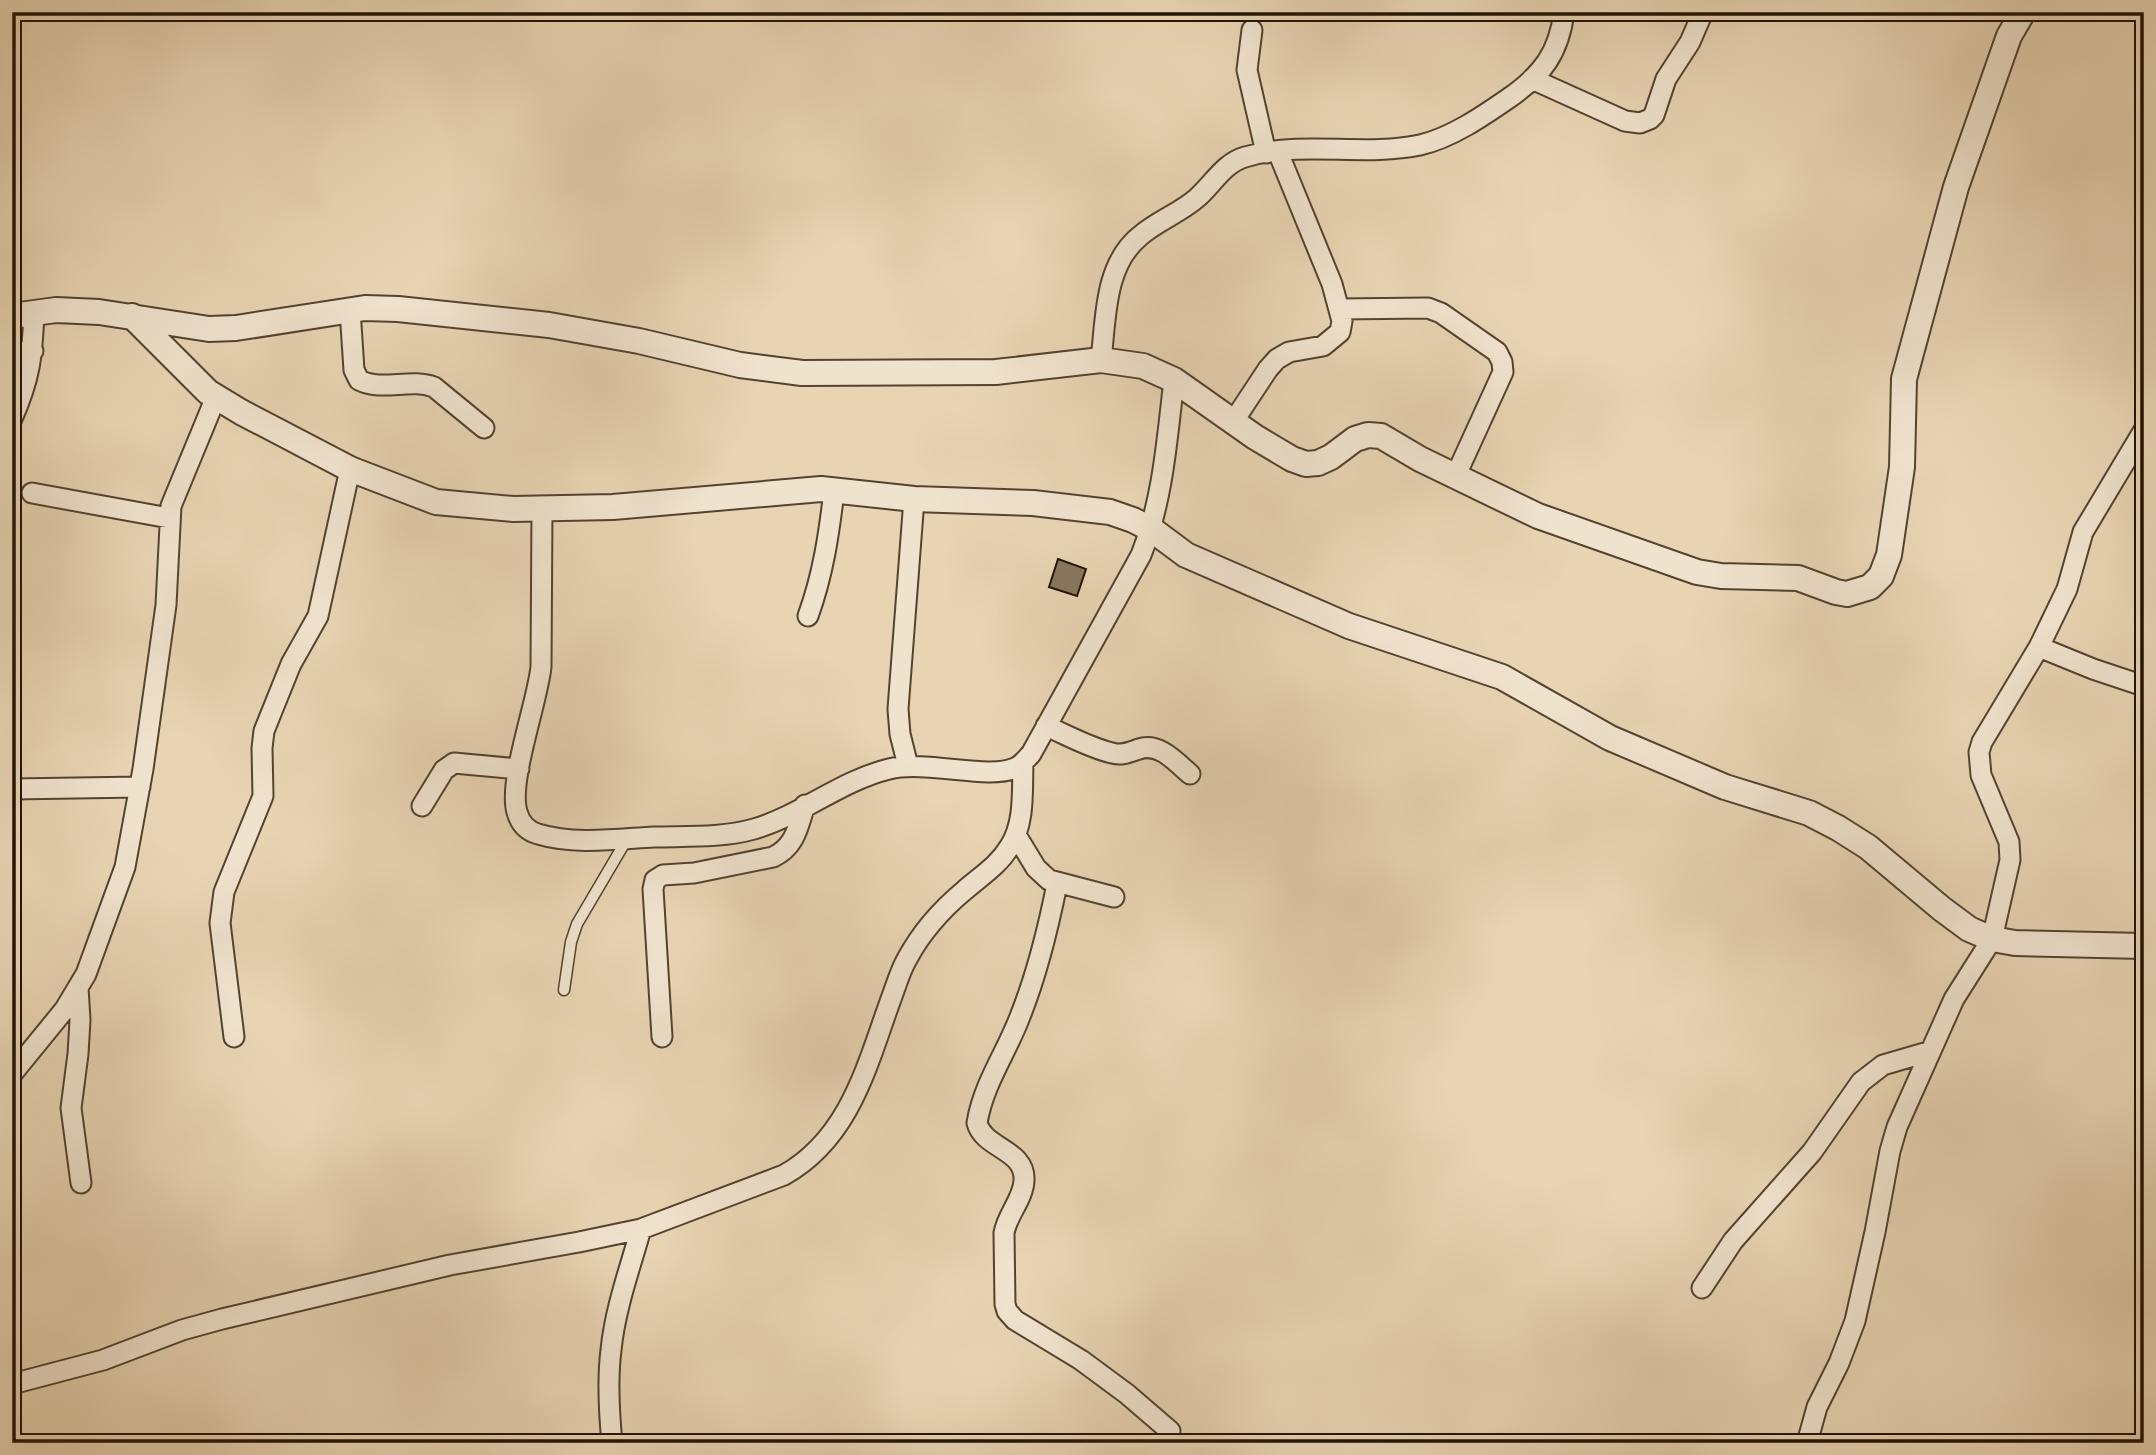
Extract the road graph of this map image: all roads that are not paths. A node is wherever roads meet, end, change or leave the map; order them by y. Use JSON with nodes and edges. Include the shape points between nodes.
{"nodes":[{"id":1,"x":1564,"y":12,"type":"edge"},
{"id":2,"x":1703,"y":12,"type":"edge"},
{"id":3,"x":2023,"y":12,"type":"edge"},
{"id":4,"x":1252,"y":30,"type":"dead end"},
{"id":5,"x":1532,"y":79,"type":"junction"},
{"id":6,"x":1272,"y":152,"type":"junction"},
{"id":7,"x":1339,"y":309,"type":"junction"},
{"id":8,"x":351,"y":310,"type":"junction"},
{"id":9,"x":23,"y":314,"type":"edge"},
{"id":10,"x":132,"y":316,"type":"junction"},
{"id":11,"x":33,"y":351,"type":"junction"},
{"id":12,"x":12,"y":352,"type":"edge"},
{"id":13,"x":1101,"y":360,"type":"junction"},
{"id":14,"x":1174,"y":380,"type":"junction"},
{"id":15,"x":216,"y":397,"type":"junction"},
{"id":16,"x":12,"y":419,"type":"edge"},
{"id":17,"x":1233,"y":422,"type":"junction"},
{"id":18,"x":484,"y":428,"type":"dead end"},
{"id":19,"x":2144,"y":430,"type":"edge"},
{"id":20,"x":349,"y":469,"type":"junction"},
{"id":21,"x":1456,"y":475,"type":"junction"},
{"id":22,"x":834,"y":491,"type":"junction"},
{"id":23,"x":32,"y":493,"type":"dead end"},
{"id":24,"x":914,"y":499,"type":"junction"},
{"id":25,"x":542,"y":508,"type":"junction"},
{"id":26,"x":169,"y":518,"type":"junction"},
{"id":27,"x":1151,"y":529,"type":"junction"},
{"id":28,"x":808,"y":617,"type":"dead end"},
{"id":29,"x":2039,"y":647,"type":"junction"},
{"id":30,"x":2144,"y":686,"type":"edge"},
{"id":31,"x":1046,"y":726,"type":"junction"},
{"id":32,"x":1023,"y":763,"type":"junction"},
{"id":33,"x":908,"y":765,"type":"junction"},
{"id":34,"x":519,"y":769,"type":"junction"},
{"id":35,"x":1190,"y":774,"type":"dead end"},
{"id":36,"x":140,"y":788,"type":"junction"},
{"id":37,"x":12,"y":789,"type":"edge"},
{"id":38,"x":805,"y":805,"type":"junction"},
{"id":39,"x":422,"y":806,"type":"dead end"},
{"id":40,"x":1016,"y":835,"type":"junction"},
{"id":41,"x":627,"y":838,"type":"junction"},
{"id":42,"x":1057,"y":884,"type":"junction"},
{"id":43,"x":1114,"y":897,"type":"dead end"},
{"id":44,"x":1992,"y":939,"type":"junction"},
{"id":45,"x":2144,"y":946,"type":"edge"},
{"id":46,"x":78,"y":987,"type":"junction"},
{"id":47,"x":564,"y":990,"type":"dead end"},
{"id":48,"x":234,"y":1037,"type":"dead end"},
{"id":49,"x":662,"y":1037,"type":"dead end"},
{"id":50,"x":1931,"y":1051,"type":"junction"},
{"id":51,"x":12,"y":1074,"type":"edge"},
{"id":52,"x":81,"y":1183,"type":"dead end"},
{"id":53,"x":641,"y":1228,"type":"junction"},
{"id":54,"x":1702,"y":1288,"type":"dead end"},
{"id":55,"x":12,"y":1384,"type":"edge"},
{"id":56,"x":1170,"y":1431,"type":"dead end"},
{"id":57,"x":612,"y":1443,"type":"edge"},
{"id":58,"x":1807,"y":1443,"type":"edge"}],
"edges":[{"from":1,"to":5,"type":"street","via":[[1558,43]]},
{"from":2,"to":5,"type":"street","via":[[1667,79],[1654,115],[1645,121],[1625,121]]},
{"from":3,"to":21,"type":"street","via":[[2009,36],[1956,187],[1904,379],[1902,467],[1889,555],[1881,576],[1870,587],[1847,594],[1798,578],[1697,572],[1538,516]]},
{"from":4,"to":6,"type":"street","via":[[1247,70]]},
{"from":5,"to":6,"type":"street","via":[[1482,116],[1423,145]]},
{"from":6,"to":7,"type":"street"},
{"from":6,"to":13,"type":"street","via":[[1229,164],[1185,209],[1128,248],[1108,295]]},
{"from":7,"to":17,"type":"street","via":[[1340,332],[1323,346],[1277,359]]},
{"from":7,"to":21,"type":"street","via":[[1428,309],[1497,352],[1503,372]]},
{"from":8,"to":10,"type":"street","via":[[209,329]]},
{"from":8,"to":13,"type":"street","via":[[398,309],[549,325],[740,365],[802,373],[996,372]]},
{"from":8,"to":18,"type":"street","via":[[354,370],[359,380],[434,387]]},
{"from":9,"to":10,"type":"street","via":[[75,311]]},
{"from":9,"to":11,"type":"street"},
{"from":10,"to":15,"type":"street"},
{"from":11,"to":12,"type":"street"},
{"from":11,"to":16,"type":"street","via":[[25,391]]},
{"from":13,"to":14,"type":"street","via":[[1143,366]]},
{"from":14,"to":17,"type":"street"},
{"from":14,"to":27,"type":"street","via":[[1166,456]]},
{"from":15,"to":20,"type":"street"},
{"from":15,"to":26,"type":"street","via":[[178,483]]},
{"from":17,"to":21,"type":"street","via":[[1306,464],[1332,457],[1368,435],[1381,436]]},
{"from":19,"to":29,"type":"street","via":[[2083,532],[2067,589]]},
{"from":20,"to":25,"type":"street","via":[[436,502]]},
{"from":20,"to":48,"type":"street","via":[[318,616],[291,664],[264,731],[263,796],[224,892],[220,923]]},
{"from":22,"to":24,"type":"street"},
{"from":22,"to":25,"type":"street"},
{"from":22,"to":28,"type":"street","via":[[827,553]]},
{"from":23,"to":26,"type":"street"},
{"from":24,"to":27,"type":"street","via":[[1033,503],[1110,512]]},
{"from":24,"to":33,"type":"street","via":[[898,709]]},
{"from":25,"to":34,"type":"street","via":[[541,667]]},
{"from":26,"to":36,"type":"street","via":[[166,605]]},
{"from":27,"to":31,"type":"street"},
{"from":27,"to":44,"type":"street","via":[[1186,555],[1336,621],[1502,677],[1610,738],[1725,788],[1818,818],[1868,846],[1942,909]]},
{"from":29,"to":30,"type":"street"},
{"from":29,"to":44,"type":"street","via":[[1979,752],[1981,775],[2009,842],[2010,860]]},
{"from":31,"to":32,"type":"street"},
{"from":31,"to":35,"type":"street","via":[[1111,753],[1153,747]]},
{"from":32,"to":33,"type":"street","via":[[996,772]]},
{"from":32,"to":40,"type":"street"},
{"from":33,"to":38,"type":"street","via":[[847,783]]},
{"from":34,"to":39,"type":"street","via":[[454,763],[444,770]]},
{"from":34,"to":41,"type":"street","via":[[516,812],[525,828],[553,837]]},
{"from":36,"to":37,"type":"street"},
{"from":36,"to":46,"type":"street","via":[[125,867]]},
{"from":38,"to":41,"type":"street","via":[[766,825],[733,833]]},
{"from":38,"to":49,"type":"street","via":[[796,833],[783,852],[655,880]]},
{"from":40,"to":42,"type":"street","via":[[1036,868]]},
{"from":40,"to":53,"type":"street","via":[[996,864],[936,918],[905,961],[863,1079],[818,1152],[783,1175]]},
{"from":41,"to":47,"type":"lane","via":[[577,924]]},
{"from":42,"to":43,"type":"street"},
{"from":42,"to":56,"type":"street","via":[[1026,1000],[994,1070],[977,1123],[984,1136],[1018,1161],[1024,1178],[1004,1233],[1005,1304],[1015,1320],[1081,1360]]},
{"from":44,"to":45,"type":"street"},
{"from":44,"to":50,"type":"street","via":[[1954,999]]},
{"from":46,"to":51,"type":"street","via":[[65,1010]]},
{"from":46,"to":52,"type":"street","via":[[79,1043],[71,1108]]},
{"from":50,"to":54,"type":"street","via":[[1883,1065],[1861,1083],[1812,1152],[1733,1241]]},
{"from":50,"to":58,"type":"street","via":[[1897,1127],[1855,1321],[1817,1407]]},
{"from":53,"to":55,"type":"street","via":[[450,1265],[222,1319],[103,1360]]},
{"from":53,"to":57,"type":"street","via":[[611,1348]]}]}
